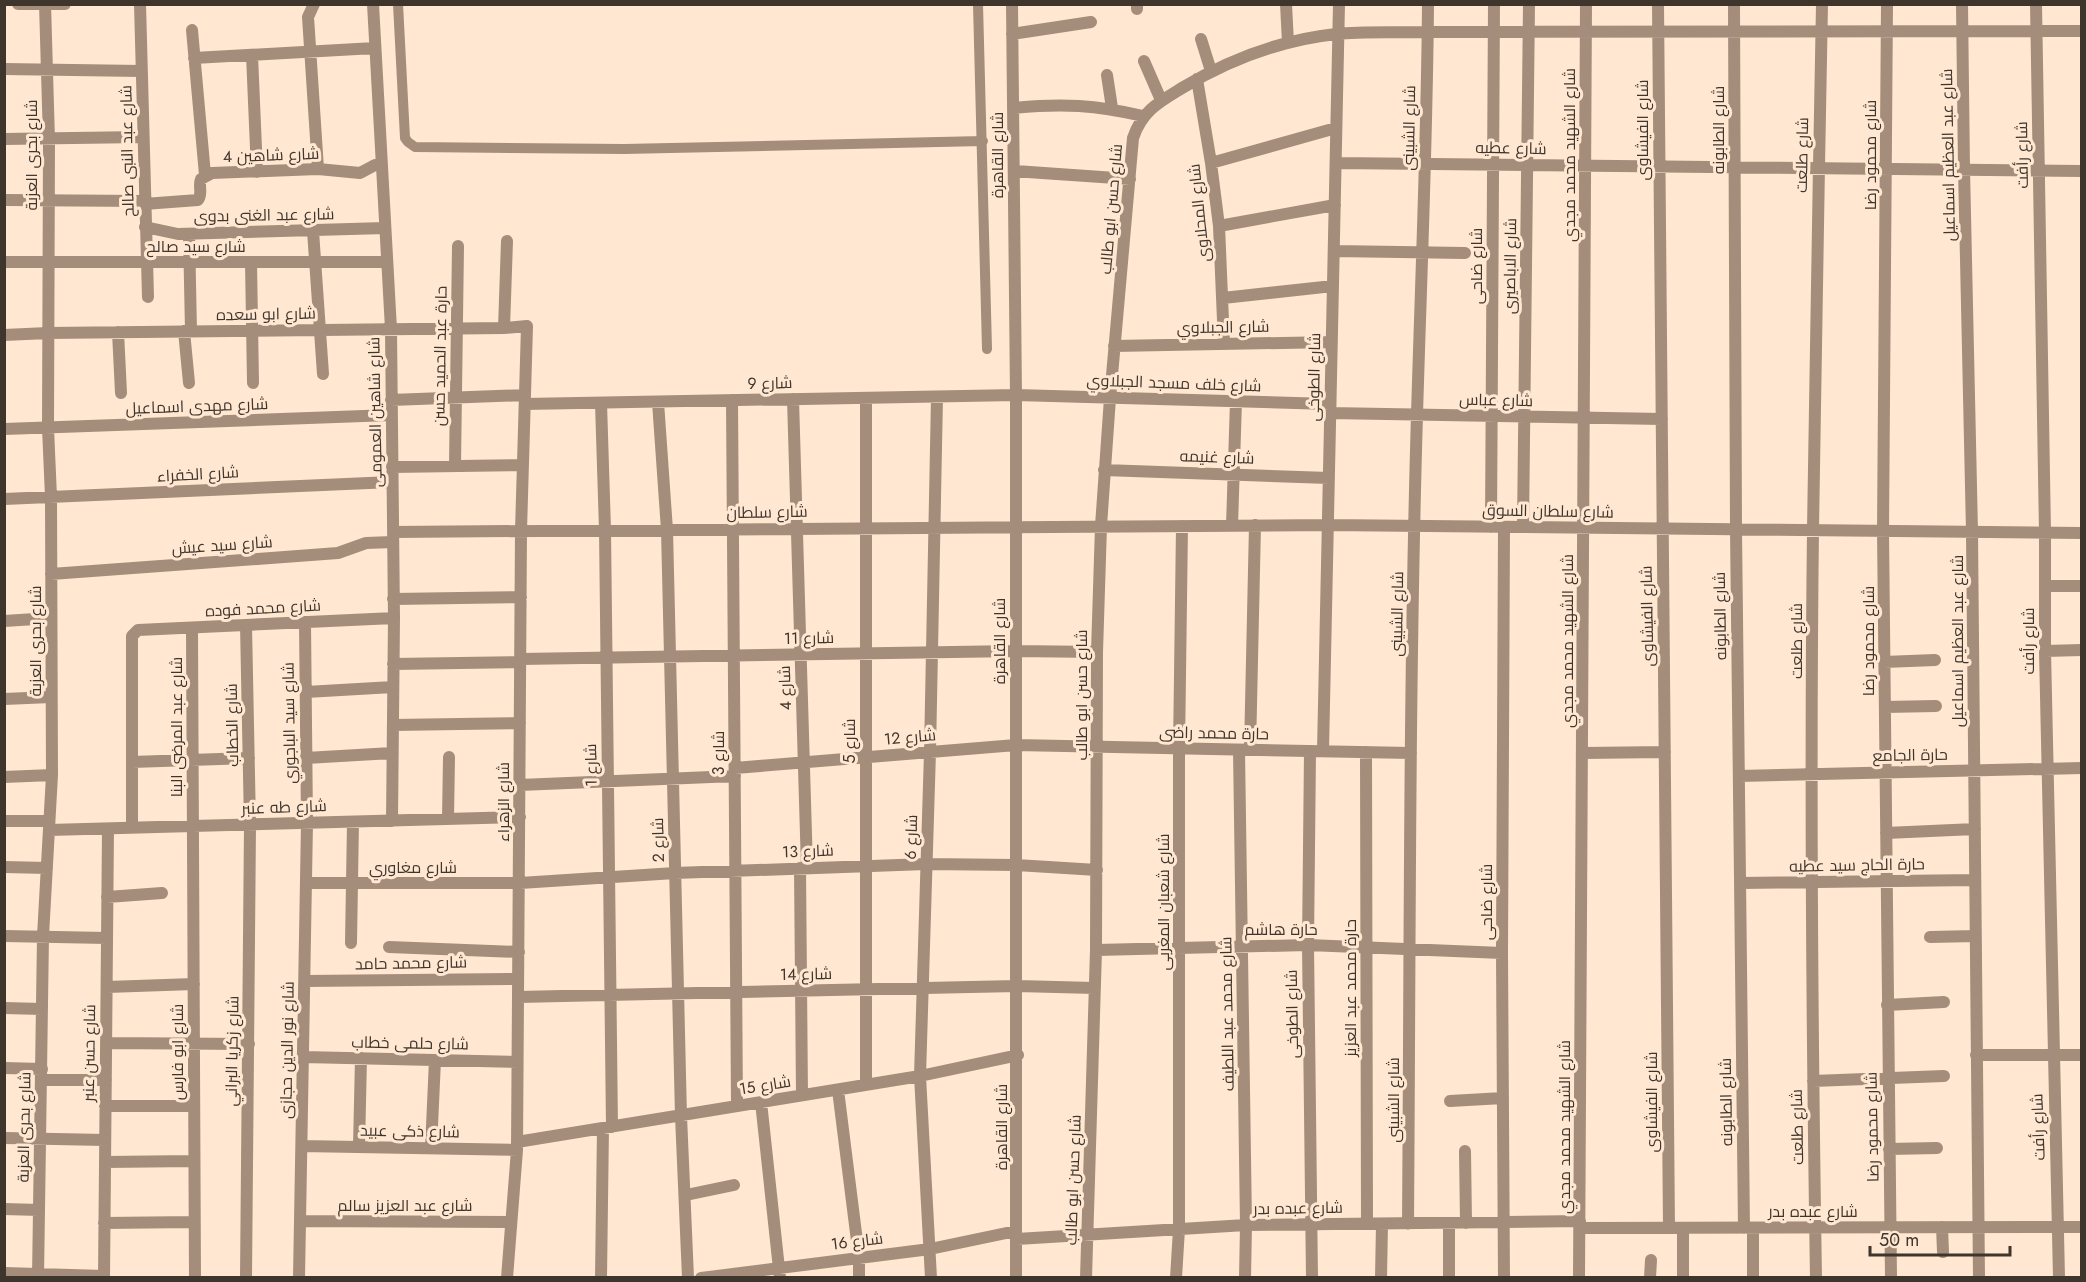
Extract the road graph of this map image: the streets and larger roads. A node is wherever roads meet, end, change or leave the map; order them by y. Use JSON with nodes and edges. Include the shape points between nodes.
{"nodes":[{"id":1,"x":18,"y":4,"type":"edge"},
{"id":2,"x":65,"y":4,"type":"edge"},
{"id":3,"x":140,"y":4,"type":"edge"},
{"id":4,"x":314,"y":4,"type":"edge"},
{"id":5,"x":373,"y":4,"type":"edge"},
{"id":6,"x":1012,"y":4,"type":"edge"},
{"id":7,"x":1286,"y":4,"type":"edge"},
{"id":8,"x":1339,"y":4,"type":"edge"},
{"id":9,"x":1428,"y":4,"type":"edge"},
{"id":10,"x":1494,"y":4,"type":"edge"},
{"id":11,"x":1529,"y":4,"type":"edge"},
{"id":12,"x":1586,"y":4,"type":"edge"},
{"id":13,"x":1658,"y":4,"type":"edge"},
{"id":14,"x":1734,"y":4,"type":"edge"},
{"id":15,"x":1821,"y":4,"type":"edge"},
{"id":16,"x":1887,"y":4,"type":"edge"},
{"id":17,"x":1962,"y":4,"type":"edge"},
{"id":18,"x":2036,"y":4,"type":"edge"},
{"id":19,"x":45,"y":5,"type":"edge"},
{"id":20,"x":1091,"y":22,"type":"dead end"},
{"id":21,"x":192,"y":30,"type":"dead end"},
{"id":22,"x":2036,"y":31,"type":"junction"},
{"id":23,"x":2082,"y":31,"type":"edge"},
{"id":24,"x":1428,"y":32,"type":"junction"},
{"id":25,"x":1494,"y":32,"type":"junction"},
{"id":26,"x":1529,"y":32,"type":"junction"},
{"id":27,"x":1586,"y":32,"type":"junction"},
{"id":28,"x":1658,"y":32,"type":"junction"},
{"id":29,"x":1734,"y":32,"type":"junction"},
{"id":30,"x":1821,"y":32,"type":"junction"},
{"id":31,"x":1886,"y":32,"type":"junction"},
{"id":32,"x":1963,"y":32,"type":"junction"},
{"id":33,"x":1012,"y":34,"type":"junction"},
{"id":34,"x":1338,"y":34,"type":"junction"},
{"id":35,"x":1201,"y":39,"type":"dead end"},
{"id":36,"x":1288,"y":43,"type":"junction"},
{"id":37,"x":375,"y":48,"type":"junction"},
{"id":38,"x":310,"y":51,"type":"junction"},
{"id":39,"x":252,"y":54,"type":"junction"},
{"id":40,"x":194,"y":58,"type":"junction"},
{"id":41,"x":1144,"y":61,"type":"dead end"},
{"id":42,"x":4,"y":69,"type":"edge"},
{"id":43,"x":46,"y":70,"type":"junction"},
{"id":44,"x":141,"y":71,"type":"junction"},
{"id":45,"x":1211,"y":71,"type":"junction"},
{"id":46,"x":1107,"y":75,"type":"dead end"},
{"id":47,"x":1197,"y":79,"type":"junction"},
{"id":48,"x":1161,"y":100,"type":"junction"},
{"id":49,"x":1014,"y":108,"type":"junction"},
{"id":50,"x":1112,"y":108,"type":"junction"},
{"id":51,"x":1143,"y":116,"type":"junction"},
{"id":52,"x":1336,"y":128,"type":"junction"},
{"id":53,"x":142,"y":137,"type":"junction"},
{"id":54,"x":4,"y":139,"type":"edge"},
{"id":55,"x":49,"y":140,"type":"junction"},
{"id":56,"x":1211,"y":163,"type":"junction"},
{"id":57,"x":1336,"y":163,"type":"junction"},
{"id":58,"x":1425,"y":164,"type":"junction"},
{"id":59,"x":1493,"y":164,"type":"junction"},
{"id":60,"x":382,"y":165,"type":"junction"},
{"id":61,"x":1527,"y":165,"type":"junction"},
{"id":62,"x":1586,"y":165,"type":"junction"},
{"id":63,"x":1658,"y":166,"type":"junction"},
{"id":64,"x":1734,"y":167,"type":"junction"},
{"id":65,"x":1818,"y":168,"type":"junction"},
{"id":66,"x":318,"y":169,"type":"junction"},
{"id":67,"x":1887,"y":169,"type":"junction"},
{"id":68,"x":1964,"y":169,"type":"junction"},
{"id":69,"x":2038,"y":170,"type":"junction"},
{"id":70,"x":1014,"y":171,"type":"junction"},
{"id":71,"x":2082,"y":171,"type":"edge"},
{"id":72,"x":257,"y":172,"type":"junction"},
{"id":73,"x":205,"y":175,"type":"junction"},
{"id":74,"x":1130,"y":179,"type":"junction"},
{"id":75,"x":4,"y":200,"type":"edge"},
{"id":76,"x":48,"y":200,"type":"junction"},
{"id":77,"x":144,"y":203,"type":"junction"},
{"id":78,"x":1335,"y":205,"type":"junction"},
{"id":79,"x":1219,"y":226,"type":"junction"},
{"id":80,"x":145,"y":227,"type":"junction"},
{"id":81,"x":385,"y":228,"type":"junction"},
{"id":82,"x":313,"y":231,"type":"junction"},
{"id":83,"x":189,"y":234,"type":"junction"},
{"id":84,"x":507,"y":241,"type":"dead end"},
{"id":85,"x":458,"y":246,"type":"dead end"},
{"id":86,"x":1334,"y":251,"type":"junction"},
{"id":87,"x":1423,"y":251,"type":"junction"},
{"id":88,"x":1466,"y":253,"type":"dead end"},
{"id":89,"x":48,"y":261,"type":"junction"},
{"id":90,"x":315,"y":261,"type":"junction"},
{"id":91,"x":4,"y":262,"type":"edge"},
{"id":92,"x":146,"y":262,"type":"junction"},
{"id":93,"x":190,"y":262,"type":"junction"},
{"id":94,"x":251,"y":262,"type":"junction"},
{"id":95,"x":387,"y":262,"type":"junction"},
{"id":96,"x":1333,"y":286,"type":"junction"},
{"id":97,"x":148,"y":297,"type":"dead end"},
{"id":98,"x":1223,"y":298,"type":"junction"},
{"id":99,"x":527,"y":326,"type":"joint"},
{"id":100,"x":457,"y":328,"type":"junction"},
{"id":101,"x":504,"y":328,"type":"junction"},
{"id":102,"x":391,"y":329,"type":"junction"},
{"id":103,"x":253,"y":330,"type":"junction"},
{"id":104,"x":319,"y":330,"type":"junction"},
{"id":105,"x":188,"y":331,"type":"junction"},
{"id":106,"x":118,"y":332,"type":"junction"},
{"id":107,"x":48,"y":333,"type":"junction"},
{"id":108,"x":4,"y":335,"type":"edge"},
{"id":109,"x":1332,"y":342,"type":"junction"},
{"id":110,"x":1224,"y":344,"type":"junction"},
{"id":111,"x":1114,"y":346,"type":"junction"},
{"id":112,"x":323,"y":374,"type":"dead end"},
{"id":113,"x":189,"y":383,"type":"dead end"},
{"id":114,"x":253,"y":383,"type":"dead end"},
{"id":115,"x":121,"y":393,"type":"dead end"},
{"id":116,"x":1016,"y":395,"type":"junction"},
{"id":117,"x":938,"y":397,"type":"junction"},
{"id":118,"x":456,"y":398,"type":"junction"},
{"id":119,"x":866,"y":398,"type":"junction"},
{"id":120,"x":1110,"y":398,"type":"junction"},
{"id":121,"x":793,"y":399,"type":"junction"},
{"id":122,"x":391,"y":400,"type":"junction"},
{"id":123,"x":525,"y":400,"type":"junction"},
{"id":124,"x":732,"y":400,"type":"junction"},
{"id":125,"x":1236,"y":401,"type":"junction"},
{"id":126,"x":658,"y":402,"type":"junction"},
{"id":127,"x":602,"y":403,"type":"junction"},
{"id":128,"x":1330,"y":409,"type":"junction"},
{"id":129,"x":392,"y":415,"type":"junction"},
{"id":130,"x":1417,"y":415,"type":"junction"},
{"id":131,"x":1492,"y":416,"type":"junction"},
{"id":132,"x":1525,"y":417,"type":"junction"},
{"id":133,"x":1584,"y":418,"type":"junction"},
{"id":134,"x":1662,"y":419,"type":"junction"},
{"id":135,"x":48,"y":428,"type":"junction"},
{"id":136,"x":4,"y":429,"type":"edge"},
{"id":137,"x":523,"y":465,"type":"junction"},
{"id":138,"x":455,"y":466,"type":"junction"},
{"id":139,"x":392,"y":467,"type":"junction"},
{"id":140,"x":1104,"y":470,"type":"junction"},
{"id":141,"x":1233,"y":474,"type":"junction"},
{"id":142,"x":1329,"y":478,"type":"junction"},
{"id":143,"x":392,"y":482,"type":"junction"},
{"id":144,"x":51,"y":497,"type":"junction"},
{"id":145,"x":4,"y":499,"type":"edge"},
{"id":146,"x":1232,"y":525,"type":"junction"},
{"id":147,"x":1255,"y":525,"type":"junction"},
{"id":148,"x":1328,"y":525,"type":"junction"},
{"id":149,"x":1101,"y":526,"type":"junction"},
{"id":150,"x":1182,"y":526,"type":"junction"},
{"id":151,"x":1415,"y":526,"type":"junction"},
{"id":152,"x":934,"y":527,"type":"junction"},
{"id":153,"x":1014,"y":527,"type":"junction"},
{"id":154,"x":1491,"y":527,"type":"junction"},
{"id":155,"x":1504,"y":527,"type":"junction"},
{"id":156,"x":1523,"y":527,"type":"junction"},
{"id":157,"x":797,"y":528,"type":"junction"},
{"id":158,"x":866,"y":528,"type":"junction"},
{"id":159,"x":1584,"y":528,"type":"junction"},
{"id":160,"x":733,"y":529,"type":"junction"},
{"id":161,"x":1663,"y":529,"type":"junction"},
{"id":162,"x":605,"y":530,"type":"junction"},
{"id":163,"x":667,"y":530,"type":"junction"},
{"id":164,"x":1736,"y":530,"type":"junction"},
{"id":165,"x":1813,"y":530,"type":"junction"},
{"id":166,"x":521,"y":531,"type":"junction"},
{"id":167,"x":1883,"y":531,"type":"junction"},
{"id":168,"x":1972,"y":532,"type":"junction"},
{"id":169,"x":2045,"y":533,"type":"junction"},
{"id":170,"x":2082,"y":533,"type":"edge"},
{"id":171,"x":393,"y":537,"type":"junction"},
{"id":172,"x":51,"y":574,"type":"junction"},
{"id":173,"x":2045,"y":586,"type":"junction"},
{"id":174,"x":2082,"y":586,"type":"edge"},
{"id":175,"x":520,"y":597,"type":"junction"},
{"id":176,"x":393,"y":599,"type":"junction"},
{"id":177,"x":51,"y":618,"type":"junction"},
{"id":178,"x":393,"y":618,"type":"junction"},
{"id":179,"x":4,"y":621,"type":"edge"},
{"id":180,"x":304,"y":622,"type":"junction"},
{"id":181,"x":246,"y":625,"type":"junction"},
{"id":182,"x":192,"y":628,"type":"junction"},
{"id":183,"x":2082,"y":650,"type":"edge"},
{"id":184,"x":1016,"y":651,"type":"junction"},
{"id":185,"x":2045,"y":651,"type":"junction"},
{"id":186,"x":932,"y":652,"type":"junction"},
{"id":187,"x":1097,"y":652,"type":"junction"},
{"id":188,"x":866,"y":654,"type":"junction"},
{"id":189,"x":801,"y":655,"type":"junction"},
{"id":190,"x":734,"y":656,"type":"junction"},
{"id":191,"x":670,"y":657,"type":"junction"},
{"id":192,"x":607,"y":658,"type":"junction"},
{"id":193,"x":520,"y":660,"type":"junction"},
{"id":194,"x":1935,"y":660,"type":"dead end"},
{"id":195,"x":1884,"y":662,"type":"junction"},
{"id":196,"x":393,"y":664,"type":"junction"},
{"id":197,"x":393,"y":687,"type":"junction"},
{"id":198,"x":306,"y":692,"type":"junction"},
{"id":199,"x":51,"y":697,"type":"junction"},
{"id":200,"x":4,"y":699,"type":"edge"},
{"id":201,"x":1936,"y":706,"type":"dead end"},
{"id":202,"x":1885,"y":707,"type":"junction"},
{"id":203,"x":520,"y":723,"type":"junction"},
{"id":204,"x":393,"y":725,"type":"junction"},
{"id":205,"x":1016,"y":746,"type":"junction"},
{"id":206,"x":1098,"y":747,"type":"junction"},
{"id":207,"x":1179,"y":749,"type":"junction"},
{"id":208,"x":1245,"y":750,"type":"junction"},
{"id":209,"x":1316,"y":751,"type":"junction"},
{"id":210,"x":930,"y":752,"type":"junction"},
{"id":211,"x":1366,"y":752,"type":"junction"},
{"id":212,"x":1665,"y":752,"type":"junction"},
{"id":213,"x":392,"y":753,"type":"junction"},
{"id":214,"x":1411,"y":753,"type":"junction"},
{"id":215,"x":1583,"y":753,"type":"junction"},
{"id":216,"x":449,"y":757,"type":"dead end"},
{"id":217,"x":866,"y":757,"type":"junction"},
{"id":218,"x":249,"y":758,"type":"junction"},
{"id":219,"x":306,"y":758,"type":"junction"},
{"id":220,"x":192,"y":760,"type":"junction"},
{"id":221,"x":132,"y":762,"type":"junction"},
{"id":222,"x":804,"y":762,"type":"junction"},
{"id":223,"x":2047,"y":768,"type":"junction"},
{"id":224,"x":2082,"y":768,"type":"edge"},
{"id":225,"x":1974,"y":770,"type":"junction"},
{"id":226,"x":735,"y":772,"type":"junction"},
{"id":227,"x":1885,"y":772,"type":"junction"},
{"id":228,"x":1812,"y":774,"type":"junction"},
{"id":229,"x":52,"y":775,"type":"junction"},
{"id":230,"x":1739,"y":776,"type":"junction"},
{"id":231,"x":4,"y":777,"type":"edge"},
{"id":232,"x":673,"y":779,"type":"junction"},
{"id":233,"x":608,"y":782,"type":"junction"},
{"id":234,"x":520,"y":785,"type":"junction"},
{"id":235,"x":520,"y":817,"type":"junction"},
{"id":236,"x":448,"y":819,"type":"junction"},
{"id":237,"x":4,"y":821,"type":"edge"},
{"id":238,"x":392,"y":821,"type":"junction"},
{"id":239,"x":353,"y":822,"type":"junction"},
{"id":240,"x":307,"y":823,"type":"junction"},
{"id":241,"x":49,"y":825,"type":"junction"},
{"id":242,"x":250,"y":825,"type":"junction"},
{"id":243,"x":192,"y":826,"type":"junction"},
{"id":244,"x":132,"y":828,"type":"junction"},
{"id":245,"x":108,"y":829,"type":"junction"},
{"id":246,"x":1975,"y":829,"type":"junction"},
{"id":247,"x":1886,"y":833,"type":"junction"},
{"id":248,"x":926,"y":864,"type":"junction"},
{"id":249,"x":1017,"y":865,"type":"junction"},
{"id":250,"x":866,"y":866,"type":"junction"},
{"id":251,"x":4,"y":867,"type":"edge"},
{"id":252,"x":47,"y":868,"type":"junction"},
{"id":253,"x":804,"y":868,"type":"junction"},
{"id":254,"x":736,"y":870,"type":"junction"},
{"id":255,"x":1097,"y":870,"type":"junction"},
{"id":256,"x":675,"y":873,"type":"junction"},
{"id":257,"x":609,"y":877,"type":"junction"},
{"id":258,"x":1975,"y":880,"type":"junction"},
{"id":259,"x":1886,"y":881,"type":"junction"},
{"id":260,"x":1812,"y":882,"type":"junction"},
{"id":261,"x":306,"y":883,"type":"junction"},
{"id":262,"x":352,"y":883,"type":"junction"},
{"id":263,"x":520,"y":883,"type":"junction"},
{"id":264,"x":1740,"y":883,"type":"junction"},
{"id":265,"x":162,"y":893,"type":"dead end"},
{"id":266,"x":108,"y":897,"type":"junction"},
{"id":267,"x":4,"y":936,"type":"edge"},
{"id":268,"x":44,"y":936,"type":"junction"},
{"id":269,"x":1975,"y":936,"type":"junction"},
{"id":270,"x":1930,"y":937,"type":"dead end"},
{"id":271,"x":107,"y":938,"type":"junction"},
{"id":272,"x":351,"y":943,"type":"dead end"},
{"id":273,"x":1242,"y":945,"type":"junction"},
{"id":274,"x":1308,"y":945,"type":"junction"},
{"id":275,"x":1180,"y":946,"type":"junction"},
{"id":276,"x":1366,"y":946,"type":"junction"},
{"id":277,"x":389,"y":947,"type":"dead end"},
{"id":278,"x":1410,"y":948,"type":"junction"},
{"id":279,"x":1096,"y":950,"type":"junction"},
{"id":280,"x":519,"y":952,"type":"junction"},
{"id":281,"x":1502,"y":953,"type":"junction"},
{"id":282,"x":519,"y":979,"type":"junction"},
{"id":283,"x":305,"y":981,"type":"junction"},
{"id":284,"x":194,"y":984,"type":"junction"},
{"id":285,"x":1017,"y":986,"type":"junction"},
{"id":286,"x":107,"y":987,"type":"junction"},
{"id":287,"x":922,"y":988,"type":"junction"},
{"id":288,"x":1095,"y":988,"type":"junction"},
{"id":289,"x":866,"y":989,"type":"junction"},
{"id":290,"x":801,"y":990,"type":"junction"},
{"id":291,"x":736,"y":992,"type":"junction"},
{"id":292,"x":678,"y":993,"type":"junction"},
{"id":293,"x":610,"y":994,"type":"junction"},
{"id":294,"x":518,"y":997,"type":"junction"},
{"id":295,"x":1944,"y":1002,"type":"dead end"},
{"id":296,"x":1887,"y":1005,"type":"junction"},
{"id":297,"x":4,"y":1008,"type":"edge"},
{"id":298,"x":42,"y":1009,"type":"junction"},
{"id":299,"x":106,"y":1043,"type":"junction"},
{"id":300,"x":194,"y":1044,"type":"junction"},
{"id":301,"x":249,"y":1044,"type":"junction"},
{"id":302,"x":1018,"y":1055,"type":"junction"},
{"id":303,"x":1976,"y":1055,"type":"junction"},
{"id":304,"x":2053,"y":1055,"type":"junction"},
{"id":305,"x":2082,"y":1055,"type":"edge"},
{"id":306,"x":303,"y":1057,"type":"junction"},
{"id":307,"x":361,"y":1058,"type":"junction"},
{"id":308,"x":435,"y":1060,"type":"junction"},
{"id":309,"x":517,"y":1062,"type":"junction"},
{"id":310,"x":4,"y":1068,"type":"edge"},
{"id":311,"x":41,"y":1074,"type":"junction"},
{"id":312,"x":920,"y":1076,"type":"junction"},
{"id":313,"x":1944,"y":1076,"type":"dead end"},
{"id":314,"x":1888,"y":1078,"type":"junction"},
{"id":315,"x":106,"y":1080,"type":"junction"},
{"id":316,"x":1813,"y":1081,"type":"junction"},
{"id":317,"x":866,"y":1085,"type":"junction"},
{"id":318,"x":838,"y":1089,"type":"junction"},
{"id":319,"x":802,"y":1095,"type":"junction"},
{"id":320,"x":1503,"y":1098,"type":"junction"},
{"id":321,"x":1450,"y":1101,"type":"dead end"},
{"id":322,"x":761,"y":1102,"type":"junction"},
{"id":323,"x":105,"y":1106,"type":"junction"},
{"id":324,"x":194,"y":1106,"type":"junction"},
{"id":325,"x":737,"y":1106,"type":"junction"},
{"id":326,"x":681,"y":1116,"type":"junction"},
{"id":327,"x":607,"y":1127,"type":"junction"},
{"id":328,"x":4,"y":1138,"type":"edge"},
{"id":329,"x":40,"y":1139,"type":"junction"},
{"id":330,"x":105,"y":1140,"type":"junction"},
{"id":331,"x":302,"y":1146,"type":"junction"},
{"id":332,"x":517,"y":1146,"type":"junction"},
{"id":333,"x":359,"y":1147,"type":"junction"},
{"id":334,"x":431,"y":1148,"type":"junction"},
{"id":335,"x":1936,"y":1148,"type":"dead end"},
{"id":336,"x":1889,"y":1149,"type":"junction"},
{"id":337,"x":1465,"y":1151,"type":"dead end"},
{"id":338,"x":194,"y":1161,"type":"junction"},
{"id":339,"x":105,"y":1162,"type":"junction"},
{"id":340,"x":734,"y":1185,"type":"dead end"},
{"id":341,"x":686,"y":1195,"type":"junction"},
{"id":342,"x":4,"y":1209,"type":"edge"},
{"id":343,"x":39,"y":1210,"type":"junction"},
{"id":344,"x":300,"y":1221,"type":"junction"},
{"id":345,"x":194,"y":1222,"type":"junction"},
{"id":346,"x":510,"y":1222,"type":"junction"},
{"id":347,"x":1503,"y":1222,"type":"junction"},
{"id":348,"x":104,"y":1223,"type":"junction"},
{"id":349,"x":1449,"y":1223,"type":"junction"},
{"id":350,"x":1466,"y":1223,"type":"junction"},
{"id":351,"x":1367,"y":1224,"type":"junction"},
{"id":352,"x":1382,"y":1224,"type":"junction"},
{"id":353,"x":1408,"y":1224,"type":"junction"},
{"id":354,"x":1311,"y":1225,"type":"junction"},
{"id":355,"x":1580,"y":1225,"type":"junction"},
{"id":356,"x":1246,"y":1226,"type":"junction"},
{"id":357,"x":1890,"y":1227,"type":"junction"},
{"id":358,"x":1942,"y":1227,"type":"junction"},
{"id":359,"x":1979,"y":1227,"type":"junction"},
{"id":360,"x":2058,"y":1227,"type":"junction"},
{"id":361,"x":2082,"y":1227,"type":"edge"},
{"id":362,"x":1669,"y":1228,"type":"junction"},
{"id":363,"x":1683,"y":1228,"type":"junction"},
{"id":364,"x":1749,"y":1228,"type":"junction"},
{"id":365,"x":1815,"y":1228,"type":"junction"},
{"id":366,"x":1179,"y":1229,"type":"junction"},
{"id":367,"x":1088,"y":1234,"type":"junction"},
{"id":368,"x":1016,"y":1235,"type":"junction"},
{"id":369,"x":930,"y":1249,"type":"junction"},
{"id":370,"x":1942,"y":1252,"type":"dead end"},
{"id":371,"x":859,"y":1257,"type":"junction"},
{"id":372,"x":1651,"y":1260,"type":"dead end"},
{"id":373,"x":780,"y":1272,"type":"edge"},
{"id":374,"x":4,"y":1273,"type":"edge"},
{"id":375,"x":38,"y":1276,"type":"edge"},
{"id":376,"x":104,"y":1277,"type":"edge"},
{"id":377,"x":195,"y":1278,"type":"edge"},
{"id":378,"x":246,"y":1278,"type":"edge"},
{"id":379,"x":299,"y":1278,"type":"edge"},
{"id":380,"x":507,"y":1278,"type":"edge"},
{"id":381,"x":601,"y":1278,"type":"edge"},
{"id":382,"x":688,"y":1278,"type":"edge"},
{"id":383,"x":701,"y":1278,"type":"edge"},
{"id":384,"x":859,"y":1278,"type":"edge"},
{"id":385,"x":931,"y":1278,"type":"edge"},
{"id":386,"x":1016,"y":1278,"type":"edge"},
{"id":387,"x":1086,"y":1278,"type":"edge"},
{"id":388,"x":1176,"y":1278,"type":"edge"},
{"id":389,"x":1245,"y":1278,"type":"edge"},
{"id":390,"x":1312,"y":1278,"type":"edge"},
{"id":391,"x":1381,"y":1278,"type":"edge"},
{"id":392,"x":1449,"y":1278,"type":"edge"},
{"id":393,"x":1504,"y":1278,"type":"edge"},
{"id":394,"x":1579,"y":1278,"type":"edge"},
{"id":395,"x":1650,"y":1278,"type":"edge"},
{"id":396,"x":1683,"y":1278,"type":"edge"},
{"id":397,"x":1753,"y":1278,"type":"edge"},
{"id":398,"x":1816,"y":1278,"type":"edge"},
{"id":399,"x":1891,"y":1278,"type":"edge"},
{"id":400,"x":1980,"y":1278,"type":"edge"},
{"id":401,"x":2059,"y":1278,"type":"edge"}],
"edges":[{"from":1,"to":19,"type":"street"},
{"from":2,"to":19,"type":"street"},
{"from":3,"to":44,"type":"street","name":"شارع عبد النبى صالح"},
{"from":4,"to":38,"type":"street","via":[[308,17]]},
{"from":5,"to":37,"type":"street","name":"شارع شاهين العمومى"},
{"from":6,"to":33,"type":"street","name":"شارع القاهرة"},
{"from":7,"to":36,"type":"street"},
{"from":8,"to":34,"type":"street","name":"شارع الطوخى"},
{"from":9,"to":24,"type":"street","name":"شارع الشبينى"},
{"from":10,"to":25,"type":"street","name":"شارع ضاحى"},
{"from":11,"to":26,"type":"street","name":"شارع الاباصيرى"},
{"from":12,"to":27,"type":"street","name":"شارع الشهيد محمد مجدي"},
{"from":13,"to":28,"type":"street","name":"شارع الفيشاوى"},
{"from":14,"to":29,"type":"street","name":"شارع الطابونه"},
{"from":15,"to":30,"type":"street","name":"شارع طلعت"},
{"from":16,"to":31,"type":"street","name":"شارع محمود رضا"},
{"from":17,"to":32,"type":"street","name":"شارع عبد العظيم اسماعيل"},
{"from":18,"to":22,"type":"street","name":"شارع رأفت"},
{"from":19,"to":43,"type":"street","name":"شارع بحرى العزبة"},
{"from":20,"to":33,"type":"street"},
{"from":21,"to":40,"type":"street"},
{"from":22,"to":23,"type":"street"},
{"from":22,"to":32,"type":"street"},
{"from":22,"to":69,"type":"street","name":"شارع رأفت"},
{"from":24,"to":25,"type":"street"},
{"from":24,"to":34,"type":"street"},
{"from":24,"to":58,"type":"street","name":"شارع الشبينى"},
{"from":25,"to":26,"type":"street"},
{"from":25,"to":59,"type":"street","name":"شارع ضاحى"},
{"from":26,"to":27,"type":"street"},
{"from":26,"to":61,"type":"street","name":"شارع الاباصيرى"},
{"from":27,"to":28,"type":"street"},
{"from":27,"to":62,"type":"street","name":"شارع الشهيد محمد مجدي"},
{"from":28,"to":29,"type":"street"},
{"from":28,"to":63,"type":"street","name":"شارع الفيشاوى"},
{"from":29,"to":30,"type":"street"},
{"from":29,"to":64,"type":"street","name":"شارع الطابونه"},
{"from":30,"to":31,"type":"street"},
{"from":30,"to":65,"type":"street","name":"شارع طلعت"},
{"from":31,"to":32,"type":"street"},
{"from":31,"to":67,"type":"street","name":"شارع محمود رضا"},
{"from":32,"to":68,"type":"street","name":"شارع عبد العظيم اسماعيل"},
{"from":33,"to":49,"type":"street","name":"شارع القاهرة"},
{"from":34,"to":36,"type":"street"},
{"from":34,"to":52,"type":"street","name":"شارع الطوخى"},
{"from":35,"to":45,"type":"street"},
{"from":36,"to":45,"type":"street"},
{"from":37,"to":38,"type":"street"},
{"from":37,"to":60,"type":"street","name":"شارع شاهين العمومى"},
{"from":38,"to":39,"type":"street"},
{"from":38,"to":66,"type":"street"},
{"from":39,"to":40,"type":"street"},
{"from":39,"to":72,"type":"street"},
{"from":40,"to":73,"type":"street"},
{"from":41,"to":48,"type":"street"},
{"from":42,"to":43,"type":"street"},
{"from":43,"to":44,"type":"street"},
{"from":43,"to":55,"type":"street","name":"شارع بحرى العزبة"},
{"from":44,"to":53,"type":"street","name":"شارع عبد النبى صالح"},
{"from":45,"to":47,"type":"street"},
{"from":46,"to":50,"type":"street"},
{"from":47,"to":48,"type":"street"},
{"from":47,"to":56,"type":"street","name":"شارع المحلاوى"},
{"from":48,"to":51,"type":"street"},
{"from":49,"to":50,"type":"street","via":[[1068,104]]},
{"from":49,"to":70,"type":"street","name":"شارع القاهرة"},
{"from":50,"to":51,"type":"street"},
{"from":51,"to":74,"type":"street","name":"شارع حسن ابو طالب","via":[[1134,138]]},
{"from":52,"to":56,"type":"street"},
{"from":52,"to":57,"type":"street","name":"شارع الطوخى"},
{"from":53,"to":55,"type":"street"},
{"from":53,"to":77,"type":"street","name":"شارع عبد النبى صالح"},
{"from":54,"to":55,"type":"street"},
{"from":55,"to":76,"type":"street","name":"شارع بحرى العزبة"},
{"from":56,"to":79,"type":"street","name":"شارع المحلاوى"},
{"from":57,"to":58,"type":"street","name":"شارع عطيه"},
{"from":57,"to":78,"type":"street","name":"شارع الطوخى"},
{"from":58,"to":59,"type":"street","name":"شارع عطيه"},
{"from":58,"to":87,"type":"street","name":"شارع الشبينى"},
{"from":59,"to":61,"type":"street","name":"شارع عطيه"},
{"from":59,"to":131,"type":"street","name":"شارع ضاحى"},
{"from":60,"to":66,"type":"street","name":"شارع شاهين 4","via":[[360,173]]},
{"from":60,"to":81,"type":"street","name":"شارع شاهين العمومى"},
{"from":61,"to":62,"type":"street","name":"شارع عطيه"},
{"from":61,"to":132,"type":"street","name":"شارع الاباصيرى"},
{"from":62,"to":63,"type":"street","name":"شارع عطيه"},
{"from":62,"to":133,"type":"street","name":"شارع الشهيد محمد مجدي"},
{"from":63,"to":64,"type":"street","name":"شارع عطيه"},
{"from":63,"to":134,"type":"street","name":"شارع الفيشاوى"},
{"from":64,"to":65,"type":"street","name":"شارع عطيه"},
{"from":64,"to":164,"type":"street","name":"شارع الطابونه"},
{"from":65,"to":67,"type":"street","name":"شارع عطيه"},
{"from":65,"to":165,"type":"street","name":"شارع طلعت"},
{"from":66,"to":72,"type":"street","name":"شارع شاهين 4"},
{"from":67,"to":68,"type":"street","name":"شارع عطيه"},
{"from":67,"to":167,"type":"street","name":"شارع محمود رضا"},
{"from":68,"to":69,"type":"street","name":"شارع عطيه"},
{"from":68,"to":168,"type":"street","name":"شارع عبد العظيم اسماعيل"},
{"from":69,"to":71,"type":"street","name":"شارع عطيه"},
{"from":69,"to":169,"type":"street","name":"شارع رأفت"},
{"from":70,"to":74,"type":"street"},
{"from":70,"to":116,"type":"street","name":"شارع القاهرة"},
{"from":72,"to":73,"type":"street","name":"شارع شاهين 4"},
{"from":73,"to":77,"type":"street","name":"شارع شاهين 4","via":[[199,183],[198,200]]},
{"from":74,"to":111,"type":"street","name":"شارع حسن ابو طالب"},
{"from":75,"to":76,"type":"street"},
{"from":76,"to":77,"type":"street"},
{"from":76,"to":89,"type":"street","name":"شارع بحرى العزبة"},
{"from":77,"to":80,"type":"street","name":"شارع عبد النبى صالح"},
{"from":78,"to":79,"type":"street"},
{"from":78,"to":86,"type":"street","name":"شارع الطوخى"},
{"from":79,"to":98,"type":"street","name":"شارع المحلاوى"},
{"from":80,"to":83,"type":"street","name":"شارع عبد الغنى بدوى"},
{"from":80,"to":92,"type":"street","name":"شارع عبد النبى صالح"},
{"from":81,"to":82,"type":"street","name":"شارع عبد الغنى بدوى"},
{"from":81,"to":95,"type":"street","name":"شارع شاهين العمومى"},
{"from":82,"to":83,"type":"street","name":"شارع عبد الغنى بدوى"},
{"from":82,"to":90,"type":"street"},
{"from":83,"to":93,"type":"street"},
{"from":84,"to":101,"type":"street"},
{"from":85,"to":100,"type":"street","name":"حارة عبد الحميد حسن"},
{"from":86,"to":87,"type":"street"},
{"from":86,"to":96,"type":"street","name":"شارع الطوخى"},
{"from":87,"to":88,"type":"street"},
{"from":87,"to":130,"type":"street","name":"شارع الشبينى"},
{"from":89,"to":91,"type":"street","name":"شارع سيد صالح"},
{"from":89,"to":92,"type":"street","name":"شارع سيد صالح"},
{"from":89,"to":107,"type":"street","name":"شارع بحرى العزبة"},
{"from":90,"to":94,"type":"street","name":"شارع سيد صالح"},
{"from":90,"to":95,"type":"street","name":"شارع سيد صالح"},
{"from":90,"to":104,"type":"street"},
{"from":92,"to":93,"type":"street","name":"شارع سيد صالح"},
{"from":92,"to":97,"type":"street","name":"شارع عبد النبى صالح"},
{"from":93,"to":94,"type":"street","name":"شارع سيد صالح"},
{"from":93,"to":105,"type":"street"},
{"from":94,"to":103,"type":"street"},
{"from":95,"to":102,"type":"street","name":"شارع شاهين العمومى"},
{"from":96,"to":98,"type":"street"},
{"from":96,"to":109,"type":"street","name":"شارع الطوخى"},
{"from":98,"to":110,"type":"street","name":"شارع المحلاوى"},
{"from":99,"to":101,"type":"street","name":"شارع ابو سعده"},
{"from":99,"to":123,"type":"street","name":"شارع الزهراء"},
{"from":100,"to":101,"type":"street","name":"شارع ابو سعده"},
{"from":100,"to":102,"type":"street","name":"شارع ابو سعده"},
{"from":100,"to":118,"type":"street","name":"حارة عبد الحميد حسن"},
{"from":102,"to":104,"type":"street","name":"شارع ابو سعده"},
{"from":102,"to":122,"type":"street","name":"شارع شاهين العمومى"},
{"from":103,"to":104,"type":"street","name":"شارع ابو سعده"},
{"from":103,"to":105,"type":"street","name":"شارع ابو سعده"},
{"from":103,"to":114,"type":"street"},
{"from":104,"to":112,"type":"street"},
{"from":105,"to":106,"type":"street","name":"شارع ابو سعده"},
{"from":105,"to":113,"type":"street"},
{"from":106,"to":107,"type":"street","name":"شارع ابو سعده"},
{"from":106,"to":115,"type":"street"},
{"from":107,"to":108,"type":"street","name":"شارع ابو سعده"},
{"from":107,"to":135,"type":"street","name":"شارع بحرى العزبة"},
{"from":109,"to":110,"type":"street","name":"شارع الجبلاوي"},
{"from":109,"to":128,"type":"street","name":"شارع الطوخى"},
{"from":110,"to":111,"type":"street","name":"شارع الجبلاوي"},
{"from":111,"to":120,"type":"street","name":"شارع حسن ابو طالب"},
{"from":116,"to":117,"type":"street","name":"شارع 9"},
{"from":116,"to":120,"type":"street","name":"شارع خلف مسجد الجبلاوي"},
{"from":116,"to":153,"type":"street","name":"شارع القاهرة"},
{"from":117,"to":119,"type":"street","name":"شارع 9"},
{"from":117,"to":152,"type":"street","name":"شارع 6"},
{"from":118,"to":122,"type":"street","name":"شارع 9"},
{"from":118,"to":123,"type":"street","name":"شارع 9"},
{"from":118,"to":138,"type":"street","name":"حارة عبد الحميد حسن"},
{"from":119,"to":121,"type":"street","name":"شارع 9"},
{"from":119,"to":158,"type":"street","name":"شارع 5"},
{"from":120,"to":125,"type":"street","name":"شارع خلف مسجد الجبلاوي"},
{"from":120,"to":140,"type":"street","name":"شارع حسن ابو طالب"},
{"from":121,"to":124,"type":"street","name":"شارع 9"},
{"from":121,"to":157,"type":"street","name":"شارع 4"},
{"from":122,"to":129,"type":"street","name":"شارع شاهين العمومى"},
{"from":123,"to":127,"type":"street","name":"شارع 9"},
{"from":123,"to":137,"type":"street","name":"شارع الزهراء"},
{"from":124,"to":126,"type":"street","name":"شارع 9"},
{"from":124,"to":160,"type":"street","name":"شارع 3"},
{"from":125,"to":128,"type":"street","name":"شارع خلف مسجد الجبلاوي"},
{"from":125,"to":141,"type":"street"},
{"from":126,"to":127,"type":"street","name":"شارع 9"},
{"from":126,"to":163,"type":"street","name":"شارع 2"},
{"from":127,"to":162,"type":"street","name":"شارع 1"},
{"from":128,"to":130,"type":"street","name":"شارع عباس"},
{"from":128,"to":142,"type":"street","name":"شارع الطوخى"},
{"from":129,"to":135,"type":"street","name":"شارع مهدى اسماعيل"},
{"from":129,"to":139,"type":"street","name":"شارع شاهين العمومى"},
{"from":130,"to":131,"type":"street","name":"شارع عباس"},
{"from":130,"to":151,"type":"street","name":"شارع الشبينى"},
{"from":131,"to":132,"type":"street","name":"شارع عباس"},
{"from":131,"to":154,"type":"street","name":"شارع ضاحى"},
{"from":132,"to":133,"type":"street","name":"شارع عباس"},
{"from":132,"to":156,"type":"street","name":"شارع الاباصيرى"},
{"from":133,"to":134,"type":"street","name":"شارع عباس"},
{"from":133,"to":159,"type":"street","name":"شارع الشهيد محمد مجدي"},
{"from":134,"to":161,"type":"street","name":"شارع الفيشاوى"},
{"from":135,"to":136,"type":"street","name":"شارع مهدى اسماعيل"},
{"from":135,"to":144,"type":"street","name":"شارع بحرى العزبة"},
{"from":137,"to":138,"type":"street"},
{"from":137,"to":166,"type":"street","name":"شارع الزهراء"},
{"from":138,"to":139,"type":"street"},
{"from":139,"to":143,"type":"street","name":"شارع شاهين العمومى"},
{"from":140,"to":141,"type":"street","name":"شارع غنيمه"},
{"from":140,"to":149,"type":"street","name":"شارع حسن ابو طالب"},
{"from":141,"to":142,"type":"street","name":"شارع غنيمه"},
{"from":141,"to":146,"type":"street"},
{"from":142,"to":148,"type":"street","name":"شارع الطوخى"},
{"from":143,"to":144,"type":"street","name":"شارع الخفراء"},
{"from":143,"to":171,"type":"street","name":"شارع شاهين العمومى"},
{"from":144,"to":145,"type":"street","name":"شارع الخفراء"},
{"from":144,"to":172,"type":"street","name":"شارع بحرى العزبة"},
{"from":146,"to":147,"type":"street","name":"شارع سلطان السوق"},
{"from":146,"to":150,"type":"street","name":"شارع سلطان السوق"},
{"from":147,"to":148,"type":"street","name":"شارع سلطان السوق"},
{"from":147,"to":208,"type":"street","name":"شارع محمد عبد اللطيف"},
{"from":148,"to":151,"type":"street","name":"شارع سلطان السوق"},
{"from":148,"to":209,"type":"street","name":"شارع الطوخى"},
{"from":149,"to":150,"type":"street","name":"شارع سلطان السوق"},
{"from":149,"to":153,"type":"street","name":"شارع سلطان السوق"},
{"from":149,"to":187,"type":"street","name":"شارع حسن ابو طالب"},
{"from":150,"to":207,"type":"street","name":"شارع شعبان المغربى"},
{"from":151,"to":154,"type":"street","name":"شارع سلطان السوق"},
{"from":151,"to":214,"type":"street","name":"شارع الشبينى"},
{"from":152,"to":153,"type":"street","name":"شارع سلطان"},
{"from":152,"to":158,"type":"street","name":"شارع سلطان"},
{"from":152,"to":186,"type":"street","name":"شارع 6"},
{"from":153,"to":184,"type":"street","name":"شارع القاهرة"},
{"from":154,"to":155,"type":"street","name":"شارع سلطان السوق"},
{"from":155,"to":156,"type":"street","name":"شارع سلطان السوق"},
{"from":155,"to":281,"type":"street","name":"شارع ضاحى"},
{"from":156,"to":159,"type":"street","name":"شارع سلطان السوق"},
{"from":157,"to":158,"type":"street","name":"شارع سلطان"},
{"from":157,"to":160,"type":"street","name":"شارع سلطان"},
{"from":157,"to":189,"type":"street","name":"شارع 4"},
{"from":158,"to":188,"type":"street","name":"شارع 5"},
{"from":159,"to":161,"type":"street","name":"شارع سلطان السوق"},
{"from":159,"to":215,"type":"street","name":"شارع الشهيد محمد مجدي"},
{"from":160,"to":163,"type":"street","name":"شارع سلطان"},
{"from":160,"to":190,"type":"street","name":"شارع 3"},
{"from":161,"to":164,"type":"street","name":"شارع سلطان السوق"},
{"from":161,"to":212,"type":"street","name":"شارع الفيشاوى"},
{"from":162,"to":163,"type":"street","name":"شارع سلطان"},
{"from":162,"to":166,"type":"street","name":"شارع سلطان"},
{"from":162,"to":192,"type":"street","name":"شارع 1"},
{"from":163,"to":191,"type":"street","name":"شارع 2"},
{"from":164,"to":165,"type":"street","name":"شارع سلطان السوق"},
{"from":164,"to":230,"type":"street","name":"شارع الطابونه"},
{"from":165,"to":167,"type":"street","name":"شارع سلطان السوق"},
{"from":165,"to":228,"type":"street","name":"شارع طلعت"},
{"from":166,"to":171,"type":"street","name":"شارع سيد عيش"},
{"from":166,"to":175,"type":"street","name":"شارع الزهراء"},
{"from":167,"to":168,"type":"street","name":"شارع سلطان السوق"},
{"from":167,"to":195,"type":"street","name":"شارع محمود رضا"},
{"from":168,"to":169,"type":"street","name":"شارع سلطان السوق"},
{"from":168,"to":225,"type":"street","name":"شارع عبد العظيم اسماعيل"},
{"from":169,"to":170,"type":"street","name":"شارع سلطان السوق"},
{"from":169,"to":173,"type":"street","name":"شارع رأفت"},
{"from":171,"to":172,"type":"street","name":"شارع سيد عيش","via":[[338,553]]},
{"from":171,"to":176,"type":"street","name":"شارع شاهين العمومى"},
{"from":172,"to":177,"type":"street","name":"شارع بحرى العزبة"},
{"from":173,"to":174,"type":"street"},
{"from":173,"to":185,"type":"street","name":"شارع رأفت"},
{"from":175,"to":176,"type":"street"},
{"from":175,"to":193,"type":"street","name":"شارع الزهراء"},
{"from":176,"to":178,"type":"street","name":"شارع شاهين العمومى"},
{"from":177,"to":179,"type":"street"},
{"from":177,"to":199,"type":"street","name":"شارع بحرى العزبة"},
{"from":178,"to":180,"type":"street","name":"شارع محمد فوده"},
{"from":178,"to":196,"type":"street","name":"شارع شاهين العمومى"},
{"from":180,"to":181,"type":"street","name":"شارع محمد فوده"},
{"from":180,"to":198,"type":"street","name":"شارع سيد الباجوري"},
{"from":181,"to":182,"type":"street","name":"شارع محمد فوده"},
{"from":181,"to":218,"type":"street","name":"شارع الخطاب"},
{"from":182,"to":220,"type":"street","name":"شارع عبد المرضى البنا"},
{"from":182,"to":221,"type":"street","name":"شارع محمد فوده","via":[[138,630],[132,636]]},
{"from":183,"to":185,"type":"street"},
{"from":184,"to":186,"type":"street","name":"شارع 11"},
{"from":184,"to":187,"type":"street","name":"شارع 11"},
{"from":184,"to":205,"type":"street","name":"شارع القاهرة"},
{"from":185,"to":223,"type":"street","name":"شارع رأفت"},
{"from":186,"to":188,"type":"street","name":"شارع 11"},
{"from":186,"to":210,"type":"street","name":"شارع 6"},
{"from":187,"to":206,"type":"street","name":"شارع حسن ابو طالب"},
{"from":188,"to":189,"type":"street","name":"شارع 11"},
{"from":188,"to":217,"type":"street","name":"شارع 5"},
{"from":189,"to":190,"type":"street","name":"شارع 11"},
{"from":189,"to":222,"type":"street","name":"شارع 4"},
{"from":190,"to":191,"type":"street","name":"شارع 11"},
{"from":190,"to":226,"type":"street","name":"شارع 3"},
{"from":191,"to":192,"type":"street","name":"شارع 11"},
{"from":191,"to":232,"type":"street","name":"شارع 2"},
{"from":192,"to":193,"type":"street","name":"شارع 11"},
{"from":192,"to":233,"type":"street","name":"شارع 1"},
{"from":193,"to":196,"type":"street","name":"شارع 11"},
{"from":193,"to":203,"type":"street","name":"شارع الزهراء"},
{"from":194,"to":195,"type":"street"},
{"from":195,"to":202,"type":"street","name":"شارع محمود رضا"},
{"from":196,"to":197,"type":"street","name":"شارع شاهين العمومى"},
{"from":197,"to":198,"type":"street"},
{"from":197,"to":204,"type":"street","name":"شارع شاهين العمومى"},
{"from":198,"to":219,"type":"street","name":"شارع سيد الباجوري"},
{"from":199,"to":200,"type":"street"},
{"from":199,"to":229,"type":"street","name":"شارع بحرى العزبة"},
{"from":201,"to":202,"type":"street"},
{"from":202,"to":227,"type":"street","name":"شارع محمود رضا"},
{"from":203,"to":204,"type":"street"},
{"from":203,"to":234,"type":"street","name":"شارع الزهراء"},
{"from":204,"to":213,"type":"street","name":"شارع شاهين العمومى"},
{"from":205,"to":206,"type":"street","name":"حارة محمد راضى"},
{"from":205,"to":210,"type":"street","name":"شارع 12"},
{"from":205,"to":249,"type":"street","name":"شارع القاهرة"},
{"from":206,"to":207,"type":"street","name":"حارة محمد راضى"},
{"from":206,"to":255,"type":"street","name":"شارع حسن ابو طالب"},
{"from":207,"to":208,"type":"street","name":"حارة محمد راضى"},
{"from":207,"to":275,"type":"street","name":"شارع شعبان المغربى"},
{"from":208,"to":209,"type":"street","name":"حارة محمد راضى"},
{"from":208,"to":273,"type":"street","name":"شارع محمد عبد اللطيف"},
{"from":209,"to":211,"type":"street","name":"حارة محمد راضى"},
{"from":209,"to":274,"type":"street","name":"شارع الطوخى"},
{"from":210,"to":217,"type":"street","name":"شارع 12"},
{"from":210,"to":248,"type":"street","name":"شارع 6"},
{"from":211,"to":214,"type":"street","name":"حارة محمد راضى"},
{"from":211,"to":276,"type":"street","name":"حارة محمد عبد العزيز"},
{"from":212,"to":215,"type":"street"},
{"from":212,"to":362,"type":"street","name":"شارع الفيشاوى"},
{"from":213,"to":219,"type":"street"},
{"from":213,"to":238,"type":"street","name":"شارع شاهين العمومى"},
{"from":214,"to":278,"type":"street","name":"شارع الشبينى"},
{"from":215,"to":355,"type":"street","name":"شارع الشهيد محمد مجدي"},
{"from":216,"to":236,"type":"street"},
{"from":217,"to":222,"type":"street","name":"شارع 12"},
{"from":217,"to":250,"type":"street","name":"شارع 5"},
{"from":218,"to":220,"type":"street"},
{"from":218,"to":242,"type":"street","name":"شارع الخطاب"},
{"from":219,"to":240,"type":"street","name":"شارع سيد الباجوري"},
{"from":220,"to":221,"type":"street"},
{"from":220,"to":243,"type":"street","name":"شارع عبد المرضى البنا"},
{"from":221,"to":244,"type":"street"},
{"from":222,"to":226,"type":"street","name":"شارع 12"},
{"from":222,"to":253,"type":"street","name":"شارع 4"},
{"from":223,"to":224,"type":"street","name":"حارة الجامع"},
{"from":223,"to":225,"type":"street","name":"حارة الجامع"},
{"from":223,"to":304,"type":"street","name":"شارع رأفت"},
{"from":225,"to":227,"type":"street","name":"حارة الجامع"},
{"from":225,"to":246,"type":"street","name":"شارع عبد العظيم اسماعيل"},
{"from":226,"to":232,"type":"street","name":"شارع 12"},
{"from":226,"to":254,"type":"street","name":"شارع 3"},
{"from":227,"to":228,"type":"street","name":"حارة الجامع"},
{"from":227,"to":247,"type":"street","name":"شارع محمود رضا"},
{"from":228,"to":230,"type":"street","name":"حارة الجامع"},
{"from":228,"to":260,"type":"street","name":"شارع طلعت"},
{"from":229,"to":231,"type":"street"},
{"from":229,"to":241,"type":"street","name":"شارع بحرى العزبة"},
{"from":230,"to":264,"type":"street","name":"شارع الطابونه"},
{"from":232,"to":233,"type":"street","name":"شارع 12"},
{"from":232,"to":256,"type":"street","name":"شارع 2"},
{"from":233,"to":234,"type":"street","name":"شارع 12"},
{"from":233,"to":257,"type":"street","name":"شارع 1"},
{"from":234,"to":235,"type":"street","name":"شارع الزهراء"},
{"from":235,"to":236,"type":"street","name":"شارع طه عنبر"},
{"from":235,"to":263,"type":"street","name":"شارع الزهراء"},
{"from":236,"to":238,"type":"street","name":"شارع طه عنبر"},
{"from":237,"to":241,"type":"street","name":"شارع طه عنبر"},
{"from":238,"to":239,"type":"street","name":"شارع طه عنبر"},
{"from":239,"to":240,"type":"street","name":"شارع طه عنبر"},
{"from":239,"to":262,"type":"street"},
{"from":240,"to":242,"type":"street","name":"شارع طه عنبر"},
{"from":240,"to":261,"type":"street","name":"شارع نور الدين حجازى"},
{"from":241,"to":245,"type":"street","name":"شارع طه عنبر"},
{"from":241,"to":252,"type":"street","name":"شارع بحرى العزبة"},
{"from":242,"to":243,"type":"street","name":"شارع طه عنبر"},
{"from":242,"to":301,"type":"street","name":"شارع زكريا البراني"},
{"from":243,"to":244,"type":"street","name":"شارع طه عنبر"},
{"from":243,"to":284,"type":"street","name":"شارع ابو فارس"},
{"from":244,"to":245,"type":"street","name":"شارع طه عنبر"},
{"from":245,"to":266,"type":"street","name":"شارع حسن عنبر"},
{"from":246,"to":247,"type":"street"},
{"from":246,"to":258,"type":"street","name":"شارع عبد العظيم اسماعيل"},
{"from":247,"to":259,"type":"street","name":"شارع محمود رضا"},
{"from":248,"to":249,"type":"street","name":"شارع 13"},
{"from":248,"to":250,"type":"street","name":"شارع 13"},
{"from":248,"to":287,"type":"street","name":"شارع 6"},
{"from":249,"to":255,"type":"street","name":"شارع 13"},
{"from":249,"to":285,"type":"street","name":"شارع القاهرة"},
{"from":250,"to":253,"type":"street","name":"شارع 13"},
{"from":250,"to":289,"type":"street","name":"شارع 5"},
{"from":251,"to":252,"type":"street"},
{"from":252,"to":268,"type":"street","name":"شارع بحرى العزبة"},
{"from":253,"to":254,"type":"street","name":"شارع 13"},
{"from":253,"to":290,"type":"street","name":"شارع 4"},
{"from":254,"to":256,"type":"street","name":"شارع 13"},
{"from":254,"to":291,"type":"street","name":"شارع 3"},
{"from":255,"to":279,"type":"street","name":"شارع حسن ابو طالب"},
{"from":256,"to":257,"type":"street","name":"شارع 13"},
{"from":256,"to":292,"type":"street","name":"شارع 2"},
{"from":257,"to":263,"type":"street","name":"شارع 13"},
{"from":257,"to":293,"type":"street","name":"شارع 1"},
{"from":258,"to":259,"type":"street","name":"حارة الحاج سيد عطيه"},
{"from":258,"to":269,"type":"street","name":"شارع عبد العظيم اسماعيل"},
{"from":259,"to":260,"type":"street","name":"حارة الحاج سيد عطيه"},
{"from":259,"to":296,"type":"street","name":"شارع محمود رضا"},
{"from":260,"to":264,"type":"street","name":"حارة الحاج سيد عطيه"},
{"from":260,"to":316,"type":"street","name":"شارع طلعت"},
{"from":261,"to":262,"type":"street","name":"شارع مغاوري"},
{"from":261,"to":283,"type":"street","name":"شارع نور الدين حجازى"},
{"from":262,"to":263,"type":"street","name":"شارع مغاوري"},
{"from":262,"to":272,"type":"street"},
{"from":263,"to":280,"type":"street","name":"شارع الزهراء"},
{"from":264,"to":364,"type":"street","name":"شارع الطابونه"},
{"from":265,"to":266,"type":"street"},
{"from":266,"to":271,"type":"street","name":"شارع حسن عنبر"},
{"from":267,"to":268,"type":"street"},
{"from":268,"to":271,"type":"street"},
{"from":268,"to":298,"type":"street","name":"شارع بحرى العزبة"},
{"from":269,"to":270,"type":"street"},
{"from":269,"to":303,"type":"street","name":"شارع عبد العظيم اسماعيل"},
{"from":271,"to":286,"type":"street","name":"شارع حسن عنبر"},
{"from":273,"to":274,"type":"street","name":"حارة هاشم"},
{"from":273,"to":275,"type":"street","name":"حارة هاشم"},
{"from":273,"to":356,"type":"street","name":"شارع محمد عبد اللطيف"},
{"from":274,"to":276,"type":"street","name":"حارة هاشم"},
{"from":274,"to":354,"type":"street","name":"شارع الطوخى"},
{"from":275,"to":279,"type":"street","name":"حارة هاشم"},
{"from":275,"to":366,"type":"street","name":"شارع شعبان المغربى"},
{"from":276,"to":278,"type":"street","name":"حارة هاشم"},
{"from":276,"to":351,"type":"street","name":"حارة محمد عبد العزيز"},
{"from":277,"to":280,"type":"street"},
{"from":278,"to":281,"type":"street","name":"حارة هاشم"},
{"from":278,"to":353,"type":"street","name":"شارع الشبينى"},
{"from":279,"to":288,"type":"street","name":"شارع حسن ابو طالب"},
{"from":280,"to":282,"type":"street","name":"شارع الزهراء"},
{"from":281,"to":320,"type":"street","name":"شارع ضاحى"},
{"from":282,"to":283,"type":"street","name":"شارع محمد حامد"},
{"from":282,"to":294,"type":"street","name":"شارع الزهراء"},
{"from":283,"to":306,"type":"street","name":"شارع نور الدين حجازى"},
{"from":284,"to":286,"type":"street"},
{"from":284,"to":300,"type":"street","name":"شارع ابو فارس"},
{"from":285,"to":287,"type":"street","name":"شارع 14"},
{"from":285,"to":288,"type":"street","name":"شارع 14"},
{"from":285,"to":302,"type":"street","name":"شارع القاهرة"},
{"from":286,"to":299,"type":"street","name":"شارع حسن عنبر"},
{"from":287,"to":289,"type":"street","name":"شارع 14"},
{"from":287,"to":312,"type":"street","name":"شارع 6"},
{"from":288,"to":367,"type":"street","name":"شارع حسن ابو طالب"},
{"from":289,"to":290,"type":"street","name":"شارع 14"},
{"from":289,"to":317,"type":"street","name":"شارع 5"},
{"from":290,"to":291,"type":"street","name":"شارع 14"},
{"from":290,"to":319,"type":"street","name":"شارع 4"},
{"from":291,"to":292,"type":"street","name":"شارع 14"},
{"from":291,"to":325,"type":"street","name":"شارع 3"},
{"from":292,"to":293,"type":"street","name":"شارع 14"},
{"from":292,"to":326,"type":"street","name":"شارع 2"},
{"from":293,"to":294,"type":"street","name":"شارع 14"},
{"from":293,"to":327,"type":"street","name":"شارع 1"},
{"from":294,"to":309,"type":"street","name":"شارع الزهراء"},
{"from":295,"to":296,"type":"street"},
{"from":296,"to":314,"type":"street","name":"شارع محمود رضا"},
{"from":297,"to":298,"type":"street"},
{"from":298,"to":311,"type":"street","name":"شارع بحرى العزبة"},
{"from":299,"to":300,"type":"street"},
{"from":299,"to":315,"type":"street","name":"شارع حسن عنبر"},
{"from":300,"to":301,"type":"street"},
{"from":300,"to":324,"type":"street","name":"شارع ابو فارس"},
{"from":301,"to":378,"type":"street","name":"شارع زكريا البراني"},
{"from":302,"to":312,"type":"street","name":"شارع 15"},
{"from":302,"to":368,"type":"street","name":"شارع القاهرة"},
{"from":303,"to":304,"type":"street"},
{"from":303,"to":359,"type":"street","name":"شارع عبد العظيم اسماعيل"},
{"from":304,"to":305,"type":"street"},
{"from":304,"to":360,"type":"street","name":"شارع رأفت"},
{"from":306,"to":307,"type":"street","name":"شارع حلمى خطاب"},
{"from":306,"to":331,"type":"street","name":"شارع نور الدين حجازى"},
{"from":307,"to":308,"type":"street","name":"شارع حلمى خطاب"},
{"from":307,"to":333,"type":"street"},
{"from":308,"to":309,"type":"street","name":"شارع حلمى خطاب"},
{"from":308,"to":334,"type":"street"},
{"from":309,"to":332,"type":"street","name":"شارع الزهراء"},
{"from":310,"to":311,"type":"street"},
{"from":311,"to":315,"type":"street"},
{"from":311,"to":329,"type":"street","name":"شارع بحرى العزبة"},
{"from":312,"to":317,"type":"street","name":"شارع 15"},
{"from":312,"to":369,"type":"street","name":"شارع 6"},
{"from":313,"to":314,"type":"street"},
{"from":314,"to":316,"type":"street"},
{"from":314,"to":336,"type":"street","name":"شارع محمود رضا"},
{"from":315,"to":323,"type":"street","name":"شارع حسن عنبر"},
{"from":316,"to":365,"type":"street","name":"شارع طلعت"},
{"from":317,"to":318,"type":"street","name":"شارع 15"},
{"from":318,"to":319,"type":"street","name":"شارع 15"},
{"from":318,"to":371,"type":"street"},
{"from":319,"to":322,"type":"street","name":"شارع 15"},
{"from":320,"to":321,"type":"street"},
{"from":320,"to":347,"type":"street","name":"شارع ضاحى"},
{"from":322,"to":325,"type":"street","name":"شارع 15"},
{"from":322,"to":373,"type":"street"},
{"from":323,"to":324,"type":"street"},
{"from":323,"to":330,"type":"street","name":"شارع حسن عنبر"},
{"from":324,"to":338,"type":"street","name":"شارع ابو فارس"},
{"from":325,"to":326,"type":"street","name":"شارع 15"},
{"from":326,"to":327,"type":"street","name":"شارع 15"},
{"from":326,"to":341,"type":"street","name":"شارع 2"},
{"from":327,"to":332,"type":"street","name":"شارع 15"},
{"from":327,"to":381,"type":"street","name":"شارع 1"},
{"from":328,"to":329,"type":"street"},
{"from":329,"to":330,"type":"street"},
{"from":329,"to":343,"type":"street","name":"شارع بحرى العزبة"},
{"from":330,"to":339,"type":"street","name":"شارع حسن عنبر"},
{"from":331,"to":333,"type":"street","name":"شارع ذكى عبيد"},
{"from":331,"to":344,"type":"street","name":"شارع نور الدين حجازى"},
{"from":332,"to":334,"type":"street","name":"شارع ذكى عبيد"},
{"from":332,"to":346,"type":"street","name":"شارع الزهراء"},
{"from":333,"to":334,"type":"street","name":"شارع ذكى عبيد"},
{"from":335,"to":336,"type":"street"},
{"from":336,"to":357,"type":"street","name":"شارع محمود رضا"},
{"from":337,"to":350,"type":"street"},
{"from":338,"to":339,"type":"street"},
{"from":338,"to":345,"type":"street","name":"شارع ابو فارس"},
{"from":339,"to":348,"type":"street","name":"شارع حسن عنبر"},
{"from":340,"to":341,"type":"street"},
{"from":341,"to":382,"type":"street","name":"شارع 2"},
{"from":342,"to":343,"type":"street"},
{"from":343,"to":375,"type":"street","name":"شارع بحرى العزبة"},
{"from":344,"to":346,"type":"street","name":"شارع عبد العزيز سالم"},
{"from":344,"to":379,"type":"street","name":"شارع نور الدين حجازى"},
{"from":345,"to":348,"type":"street"},
{"from":345,"to":377,"type":"street","name":"شارع ابو فارس"},
{"from":346,"to":380,"type":"street","name":"شارع الزهراء"},
{"from":347,"to":350,"type":"street","name":"شارع عبده بدر"},
{"from":347,"to":355,"type":"street","name":"شارع عبده بدر"},
{"from":347,"to":393,"type":"street","name":"شارع ضاحى"},
{"from":348,"to":376,"type":"street","name":"شارع حسن عنبر"},
{"from":349,"to":350,"type":"street","name":"شارع عبده بدر"},
{"from":349,"to":353,"type":"street","name":"شارع عبده بدر"},
{"from":349,"to":392,"type":"street"},
{"from":351,"to":352,"type":"street","name":"شارع عبده بدر"},
{"from":351,"to":354,"type":"street","name":"شارع عبده بدر"},
{"from":352,"to":353,"type":"street","name":"شارع عبده بدر"},
{"from":352,"to":391,"type":"street"},
{"from":354,"to":356,"type":"street","name":"شارع عبده بدر"},
{"from":354,"to":390,"type":"street","name":"شارع الطوخى"},
{"from":355,"to":362,"type":"street","name":"شارع عبده بدر"},
{"from":355,"to":394,"type":"street","name":"شارع الشهيد محمد مجدي"},
{"from":356,"to":366,"type":"street","name":"شارع عبده بدر"},
{"from":356,"to":389,"type":"street","name":"شارع محمد عبد اللطيف"},
{"from":357,"to":358,"type":"street","name":"شارع عبده بدر"},
{"from":357,"to":365,"type":"street","name":"شارع عبده بدر"},
{"from":357,"to":399,"type":"street","name":"شارع محمود رضا"},
{"from":358,"to":359,"type":"street","name":"شارع عبده بدر"},
{"from":358,"to":370,"type":"street"},
{"from":359,"to":360,"type":"street","name":"شارع عبده بدر"},
{"from":359,"to":400,"type":"street","name":"شارع عبد العظيم اسماعيل"},
{"from":360,"to":361,"type":"street","name":"شارع عبده بدر"},
{"from":360,"to":401,"type":"street","name":"شارع رأفت"},
{"from":362,"to":363,"type":"street","name":"شارع عبده بدر"},
{"from":363,"to":364,"type":"street","name":"شارع عبده بدر"},
{"from":363,"to":396,"type":"street"},
{"from":364,"to":365,"type":"street","name":"شارع عبده بدر"},
{"from":364,"to":397,"type":"street","name":"شارع الطابونه"},
{"from":365,"to":398,"type":"street","name":"شارع طلعت"},
{"from":366,"to":367,"type":"street","name":"شارع عبده بدر"},
{"from":366,"to":388,"type":"street","name":"شارع شعبان المغربى"},
{"from":367,"to":368,"type":"street","name":"شارع عبده بدر"},
{"from":367,"to":387,"type":"street","name":"شارع حسن ابو طالب"},
{"from":368,"to":369,"type":"street","name":"شارع 16"},
{"from":368,"to":386,"type":"street","name":"شارع القاهرة"},
{"from":369,"to":371,"type":"street","name":"شارع 16"},
{"from":369,"to":385,"type":"street","name":"شارع 6"},
{"from":371,"to":373,"type":"street","name":"شارع 16"},
{"from":371,"to":384,"type":"street"},
{"from":372,"to":395,"type":"street"},
{"from":373,"to":383,"type":"street","name":"شارع 16"},
{"from":374,"to":375,"type":"street"},
{"from":375,"to":376,"type":"street"}]}
